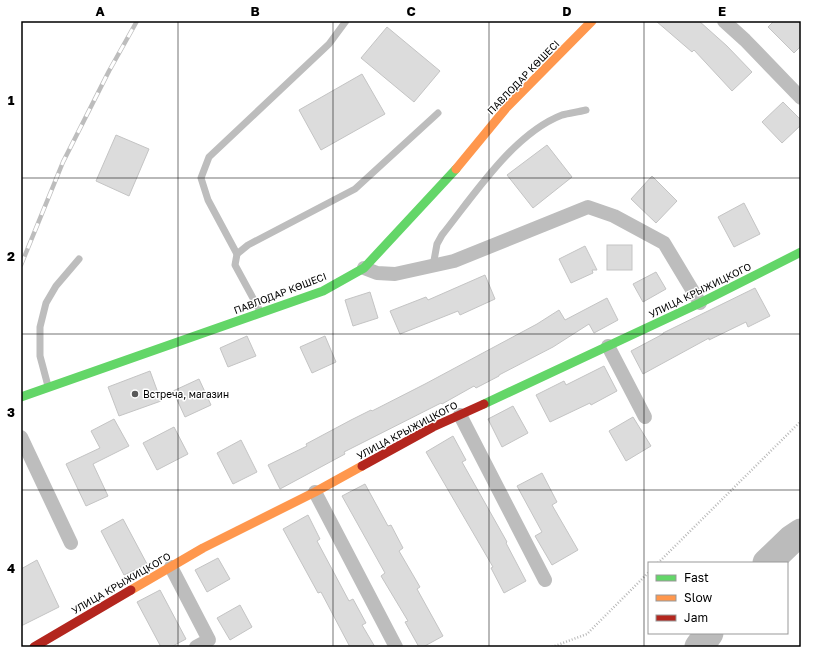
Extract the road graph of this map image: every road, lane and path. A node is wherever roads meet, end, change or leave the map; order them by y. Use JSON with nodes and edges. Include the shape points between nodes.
{"nodes":[{"id":1,"x":346,"y":21,"type":"edge"},
{"id":2,"x":592,"y":21,"type":"edge"},
{"id":3,"x":724,"y":21,"type":"edge"},
{"id":4,"x":801,"y":98,"type":"edge"},
{"id":5,"x":586,"y":110,"type":"dead end"},
{"id":6,"x":438,"y":113,"type":"dead end"},
{"id":7,"x":801,"y":252,"type":"edge"},
{"id":8,"x":237,"y":254,"type":"junction"},
{"id":9,"x":79,"y":259,"type":"dead end"},
{"id":10,"x":433,"y":266,"type":"junction"},
{"id":11,"x":364,"y":268,"type":"junction"},
{"id":12,"x":700,"y":303,"type":"junction"},
{"id":13,"x":261,"y":313,"type":"junction"},
{"id":14,"x":608,"y":346,"type":"junction"},
{"id":15,"x":48,"y":388,"type":"junction"},
{"id":16,"x":21,"y":398,"type":"edge"},
{"id":17,"x":460,"y":415,"type":"junction"},
{"id":18,"x":646,"y":417,"type":"dead end"},
{"id":19,"x":801,"y":421,"type":"edge"},
{"id":20,"x":21,"y":437,"type":"edge"},
{"id":21,"x":315,"y":492,"type":"junction"},
{"id":22,"x":71,"y":542,"type":"dead end"},
{"id":23,"x":659,"y":562,"type":"edge"},
{"id":24,"x":171,"y":567,"type":"junction"},
{"id":25,"x":648,"y":573,"type":"edge"},
{"id":26,"x":545,"y":580,"type":"dead end"},
{"id":27,"x":34,"y":647,"type":"edge"},
{"id":28,"x":196,"y":647,"type":"edge"},
{"id":29,"x":396,"y":647,"type":"edge"},
{"id":30,"x":552,"y":647,"type":"edge"}],
"edges":[{"from":1,"to":8,"type":"lane","via":[[329,44],[209,158],[201,178],[208,200]]},
{"from":2,"to":11,"type":"street","name":"ПАВЛОДАР КӨШЕСІ","via":[[507,107],[454,171]]},
{"from":3,"to":4,"type":"street"},
{"from":5,"to":10,"type":"lane","via":[[562,115],[516,145],[442,235],[437,244]]},
{"from":6,"to":8,"type":"lane","via":[[355,189]]},
{"from":7,"to":12,"type":"street","name":"УЛИЦА КРЫЖИЦКОГО"},
{"from":8,"to":13,"type":"lane","via":[[235,265]]},
{"from":9,"to":15,"type":"lane","via":[[56,286],[46,303],[40,327],[40,356]]},
{"from":10,"to":11,"type":"street","via":[[394,274],[377,273]]},
{"from":10,"to":12,"type":"street","via":[[468,256],[588,207],[614,216],[664,243]]},
{"from":11,"to":13,"type":"street","name":"ПАВЛОДАР КӨШЕСІ","via":[[323,291]]},
{"from":12,"to":14,"type":"street","name":"УЛИЦА КРЫЖИЦКОГО"},
{"from":13,"to":15,"type":"street","name":"ПАВЛОДАР КӨШЕСІ"},
{"from":14,"to":17,"type":"street","name":"УЛИЦА КРЫЖИЦКОГО"},
{"from":14,"to":18,"type":"street"},
{"from":15,"to":16,"type":"street","name":"ПАВЛОДАР КӨШЕСІ"},
{"from":17,"to":21,"type":"street","name":"УЛИЦА КРЫЖИЦКОГО","via":[[433,427]]},
{"from":17,"to":26,"type":"street"},
{"from":19,"to":23,"type":"path"},
{"from":20,"to":22,"type":"street"},
{"from":21,"to":24,"type":"street","name":"УЛИЦА КРЫЖИЦКОГО","via":[[203,548]]},
{"from":21,"to":29,"type":"street"},
{"from":24,"to":27,"type":"street","name":"УЛИЦА КРЫЖИЦКОГО"},
{"from":24,"to":28,"type":"street","via":[[209,640]]},
{"from":25,"to":30,"type":"path","via":[[587,634]]}]}
